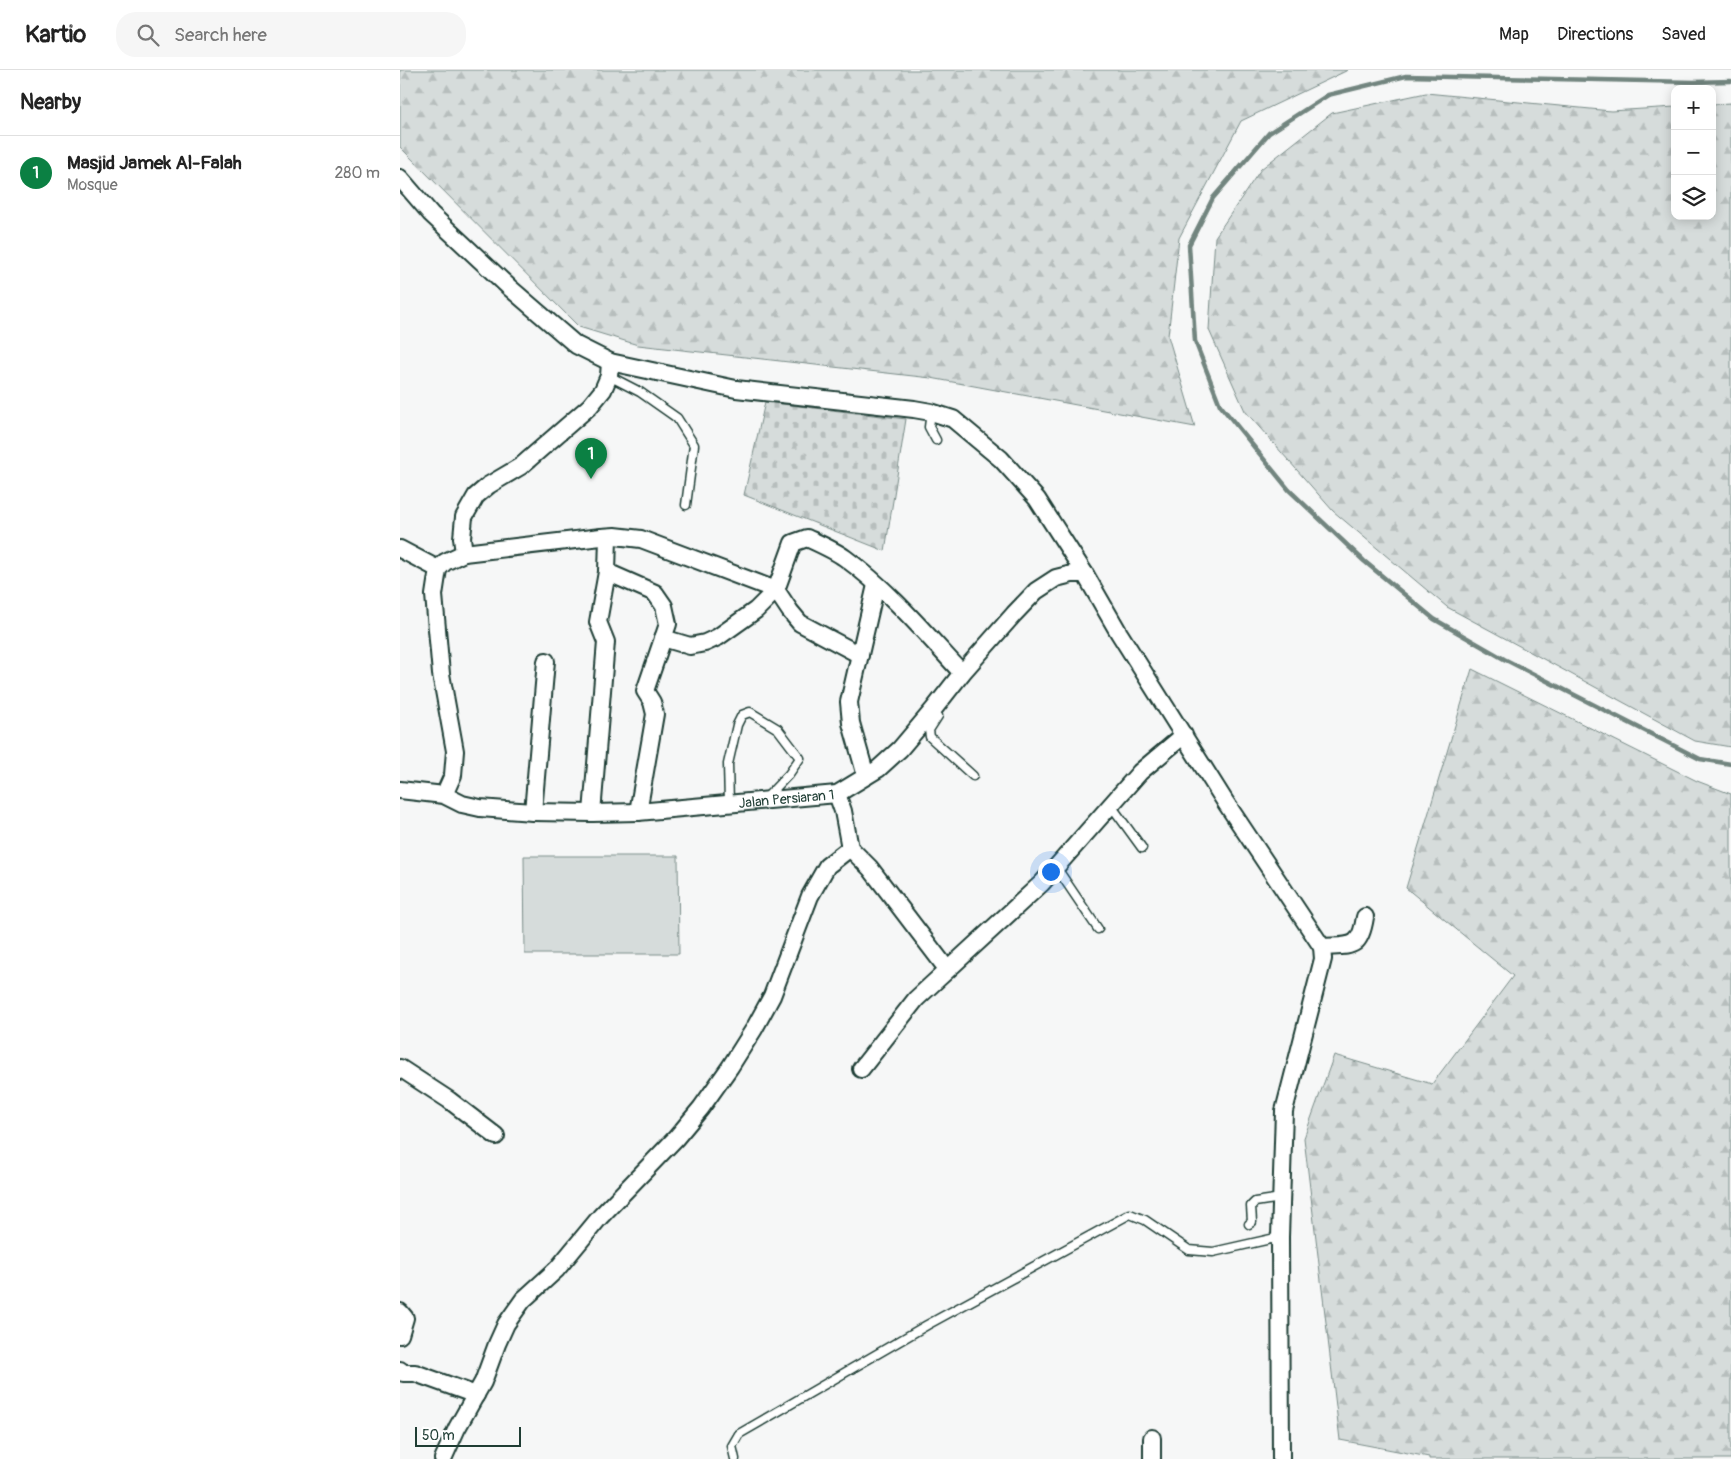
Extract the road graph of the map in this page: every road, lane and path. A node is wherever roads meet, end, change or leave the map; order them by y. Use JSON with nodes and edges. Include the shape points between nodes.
{"nodes":[{"id":1,"x":400,"y":178,"type":"edge"},
{"id":2,"x":610,"y":369,"type":"junction"},
{"id":3,"x":931,"y":412,"type":"junction"},
{"id":4,"x":936,"y":440,"type":"dead end"},
{"id":5,"x":686,"y":505,"type":"dead end"},
{"id":6,"x":608,"y":536,"type":"junction"},
{"id":7,"x":400,"y":549,"type":"edge"},
{"id":8,"x":464,"y":553,"type":"junction"},
{"id":9,"x":438,"y":569,"type":"junction"},
{"id":10,"x":607,"y":572,"type":"junction"},
{"id":11,"x":1085,"y":574,"type":"junction"},
{"id":12,"x":876,"y":585,"type":"junction"},
{"id":13,"x":776,"y":590,"type":"junction"},
{"id":14,"x":663,"y":638,"type":"junction"},
{"id":15,"x":860,"y":655,"type":"junction"},
{"id":16,"x":546,"y":662,"type":"dead end"},
{"id":17,"x":962,"y":673,"type":"junction"},
{"id":18,"x":936,"y":713,"type":"junction"},
{"id":19,"x":1184,"y":735,"type":"junction"},
{"id":20,"x":866,"y":776,"type":"junction"},
{"id":21,"x":973,"y":776,"type":"dead end"},
{"id":22,"x":400,"y":790,"type":"edge"},
{"id":23,"x":837,"y":794,"type":"junction"},
{"id":24,"x":444,"y":796,"type":"junction"},
{"id":25,"x":763,"y":802,"type":"junction"},
{"id":26,"x":730,"y":804,"type":"junction"},
{"id":27,"x":1110,"y":804,"type":"junction"},
{"id":28,"x":533,"y":812,"type":"junction"},
{"id":29,"x":638,"y":812,"type":"junction"},
{"id":30,"x":592,"y":813,"type":"junction"},
{"id":31,"x":850,"y":848,"type":"junction"},
{"id":32,"x":1142,"y":848,"type":"dead end"},
{"id":33,"x":1056,"y":867,"type":"junction"},
{"id":34,"x":1365,"y":917,"type":"dead end"},
{"id":35,"x":1098,"y":929,"type":"dead end"},
{"id":36,"x":1322,"y":947,"type":"junction"},
{"id":37,"x":948,"y":969,"type":"junction"},
{"id":38,"x":400,"y":1068,"type":"edge"},
{"id":39,"x":861,"y":1069,"type":"dead end"},
{"id":40,"x":496,"y":1136,"type":"dead end"},
{"id":41,"x":1281,"y":1198,"type":"junction"},
{"id":42,"x":1250,"y":1224,"type":"dead end"},
{"id":43,"x":1280,"y":1237,"type":"junction"},
{"id":44,"x":400,"y":1312,"type":"edge"},
{"id":45,"x":400,"y":1335,"type":"edge"},
{"id":46,"x":400,"y":1370,"type":"edge"},
{"id":47,"x":476,"y":1395,"type":"junction"},
{"id":48,"x":1152,"y":1438,"type":"dead end"},
{"id":49,"x":443,"y":1459,"type":"edge"},
{"id":50,"x":735,"y":1459,"type":"edge"},
{"id":51,"x":1152,"y":1459,"type":"edge"},
{"id":52,"x":1281,"y":1459,"type":"edge"}],
"edges":[{"from":1,"to":2,"type":"street","via":[[431,214],[510,288],[576,345]]},
{"from":2,"to":3,"type":"street","via":[[736,389]]},
{"from":2,"to":5,"type":"lane","via":[[677,418],[694,445]]},
{"from":2,"to":8,"type":"street","via":[[604,390],[590,406],[521,466],[476,496],[464,517]]},
{"from":3,"to":4,"type":"lane","via":[[928,427]]},
{"from":3,"to":11,"type":"street","via":[[952,419],[1001,459],[1037,498]]},
{"from":6,"to":8,"type":"street"},
{"from":6,"to":10,"type":"street"},
{"from":6,"to":13,"type":"street","via":[[641,539]]},
{"from":7,"to":9,"type":"street"},
{"from":8,"to":9,"type":"street","via":[[444,562]]},
{"from":9,"to":24,"type":"street","via":[[434,595],[441,674],[455,751],[453,775]]},
{"from":10,"to":14,"type":"street","via":[[655,593],[664,606],[668,624]]},
{"from":10,"to":30,"type":"street","via":[[598,622],[606,642]]},
{"from":11,"to":17,"type":"street","name":"Jalan Persiaran 1","via":[[1056,578],[1036,591]]},
{"from":11,"to":19,"type":"street"},
{"from":12,"to":13,"type":"street","via":[[844,557],[808,538],[793,543]]},
{"from":12,"to":15,"type":"street"},
{"from":12,"to":17,"type":"street","via":[[905,611]]},
{"from":13,"to":14,"type":"street","via":[[748,615],[705,644],[690,646]]},
{"from":13,"to":15,"type":"street","via":[[800,623]]},
{"from":14,"to":29,"type":"street","via":[[645,691],[655,714]]},
{"from":15,"to":20,"type":"street","via":[[849,702],[851,723]]},
{"from":16,"to":28,"type":"street"},
{"from":17,"to":18,"type":"street","name":"Jalan Persiaran 1"},
{"from":18,"to":20,"type":"street","name":"Jalan Persiaran 1","via":[[900,749]]},
{"from":18,"to":21,"type":"lane","via":[[929,730],[930,737]]},
{"from":19,"to":27,"type":"street","via":[[1140,772]]},
{"from":19,"to":36,"type":"street"},
{"from":20,"to":23,"type":"street","name":"Jalan Persiaran 1"},
{"from":22,"to":24,"type":"street","name":"Jalan Persiaran 1"},
{"from":23,"to":25,"type":"street","name":"Jalan Persiaran 1"},
{"from":23,"to":31,"type":"street"},
{"from":24,"to":28,"type":"street","name":"Jalan Persiaran 1","via":[[480,808]]},
{"from":25,"to":26,"type":"street","name":"Jalan Persiaran 1"},
{"from":25,"to":26,"type":"lane","via":[[800,758],[778,730],[750,712],[742,714],[728,764]]},
{"from":26,"to":29,"type":"street","name":"Jalan Persiaran 1"},
{"from":27,"to":32,"type":"lane"},
{"from":27,"to":33,"type":"street"},
{"from":28,"to":30,"type":"street","name":"Jalan Persiaran 1"},
{"from":29,"to":30,"type":"street","name":"Jalan Persiaran 1"},
{"from":31,"to":37,"type":"street","via":[[870,868]]},
{"from":31,"to":47,"type":"street","via":[[827,866],[814,889],[772,996],[730,1067],[676,1138],[600,1217],[556,1269],[523,1300],[506,1324]]},
{"from":33,"to":35,"type":"lane"},
{"from":33,"to":37,"type":"street"},
{"from":34,"to":36,"type":"street","via":[[1359,939],[1354,944]]},
{"from":36,"to":41,"type":"street","via":[[1323,959],[1284,1111]]},
{"from":37,"to":39,"type":"street","via":[[916,998]]},
{"from":38,"to":40,"type":"street"},
{"from":41,"to":42,"type":"lane","via":[[1255,1202],[1251,1206]]},
{"from":41,"to":43,"type":"street"},
{"from":43,"to":50,"type":"lane","via":[[1213,1252],[1190,1250],[1145,1220],[1130,1214],[927,1325],[739,1434],[732,1446]]},
{"from":43,"to":52,"type":"street"},
{"from":44,"to":45,"type":"street","via":[[405,1318]]},
{"from":46,"to":47,"type":"street","via":[[403,1373],[415,1372]]},
{"from":47,"to":49,"type":"street"},
{"from":48,"to":51,"type":"street"}]}
